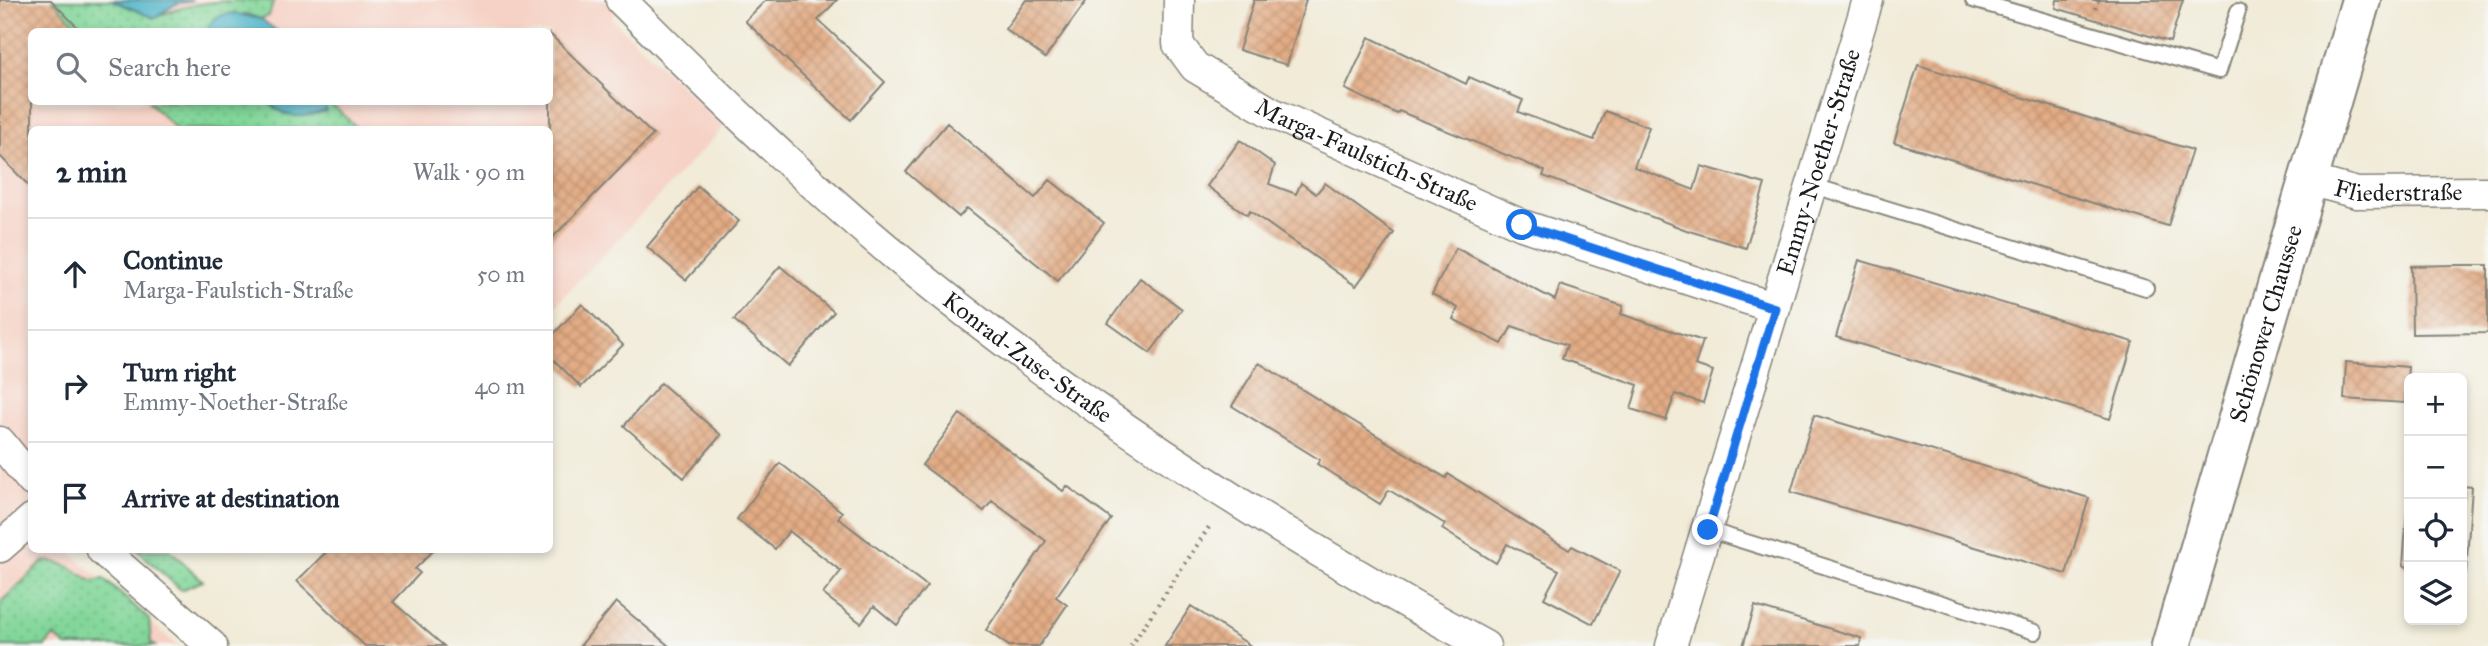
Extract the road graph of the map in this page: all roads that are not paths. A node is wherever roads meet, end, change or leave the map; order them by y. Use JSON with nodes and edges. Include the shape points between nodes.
{"nodes":[{"id":1,"x":621,"y":0,"type":"edge"},
{"id":2,"x":1178,"y":0,"type":"edge"},
{"id":3,"x":1868,"y":0,"type":"edge"},
{"id":4,"x":1973,"y":0,"type":"edge"},
{"id":5,"x":2361,"y":0,"type":"edge"},
{"id":6,"x":2238,"y":11,"type":"dead end"},
{"id":7,"x":2309,"y":180,"type":"junction"},
{"id":8,"x":1814,"y":186,"type":"junction"},
{"id":9,"x":2488,"y":192,"type":"edge"},
{"id":10,"x":2146,"y":288,"type":"dead end"},
{"id":11,"x":1775,"y":308,"type":"junction"},
{"id":12,"x":0,"y":442,"type":"edge"},
{"id":13,"x":28,"y":476,"type":"edge"},
{"id":14,"x":28,"y":522,"type":"edge"},
{"id":15,"x":1708,"y":530,"type":"junction"},
{"id":16,"x":0,"y":547,"type":"edge"},
{"id":17,"x":105,"y":553,"type":"edge"},
{"id":18,"x":2035,"y":632,"type":"dead end"},
{"id":19,"x":212,"y":646,"type":"edge"},
{"id":20,"x":1485,"y":646,"type":"edge"},
{"id":21,"x":1671,"y":646,"type":"edge"},
{"id":22,"x":2171,"y":646,"type":"edge"}],
"edges":[{"from":1,"to":20,"type":"street","name":"Konrad-Zuse-Straße","via":[[716,95],[903,262],[1094,407],[1230,496]]},
{"from":2,"to":11,"type":"street","name":"Marga-Faulstich-Straße","via":[[1178,44],[1190,61],[1211,79],[1272,113],[1522,225]]},
{"from":3,"to":8,"type":"street","name":"Emmy-Noether-Straße"},
{"from":4,"to":6,"type":"lane","via":[[2219,71]]},
{"from":5,"to":7,"type":"main road","name":"Schönower Chaussee"},
{"from":7,"to":9,"type":"street","name":"Fliederstraße","via":[[2357,193]]},
{"from":7,"to":22,"type":"main road","name":"Schönower Chaussee"},
{"from":8,"to":10,"type":"lane"},
{"from":8,"to":11,"type":"street","name":"Emmy-Noether-Straße"},
{"from":11,"to":15,"type":"street","name":"Emmy-Noether-Straße"},
{"from":12,"to":13,"type":"street"},
{"from":14,"to":16,"type":"street"},
{"from":15,"to":18,"type":"lane"},
{"from":15,"to":21,"type":"street","name":"Emmy-Noether-Straße"},
{"from":17,"to":19,"type":"street"}]}
